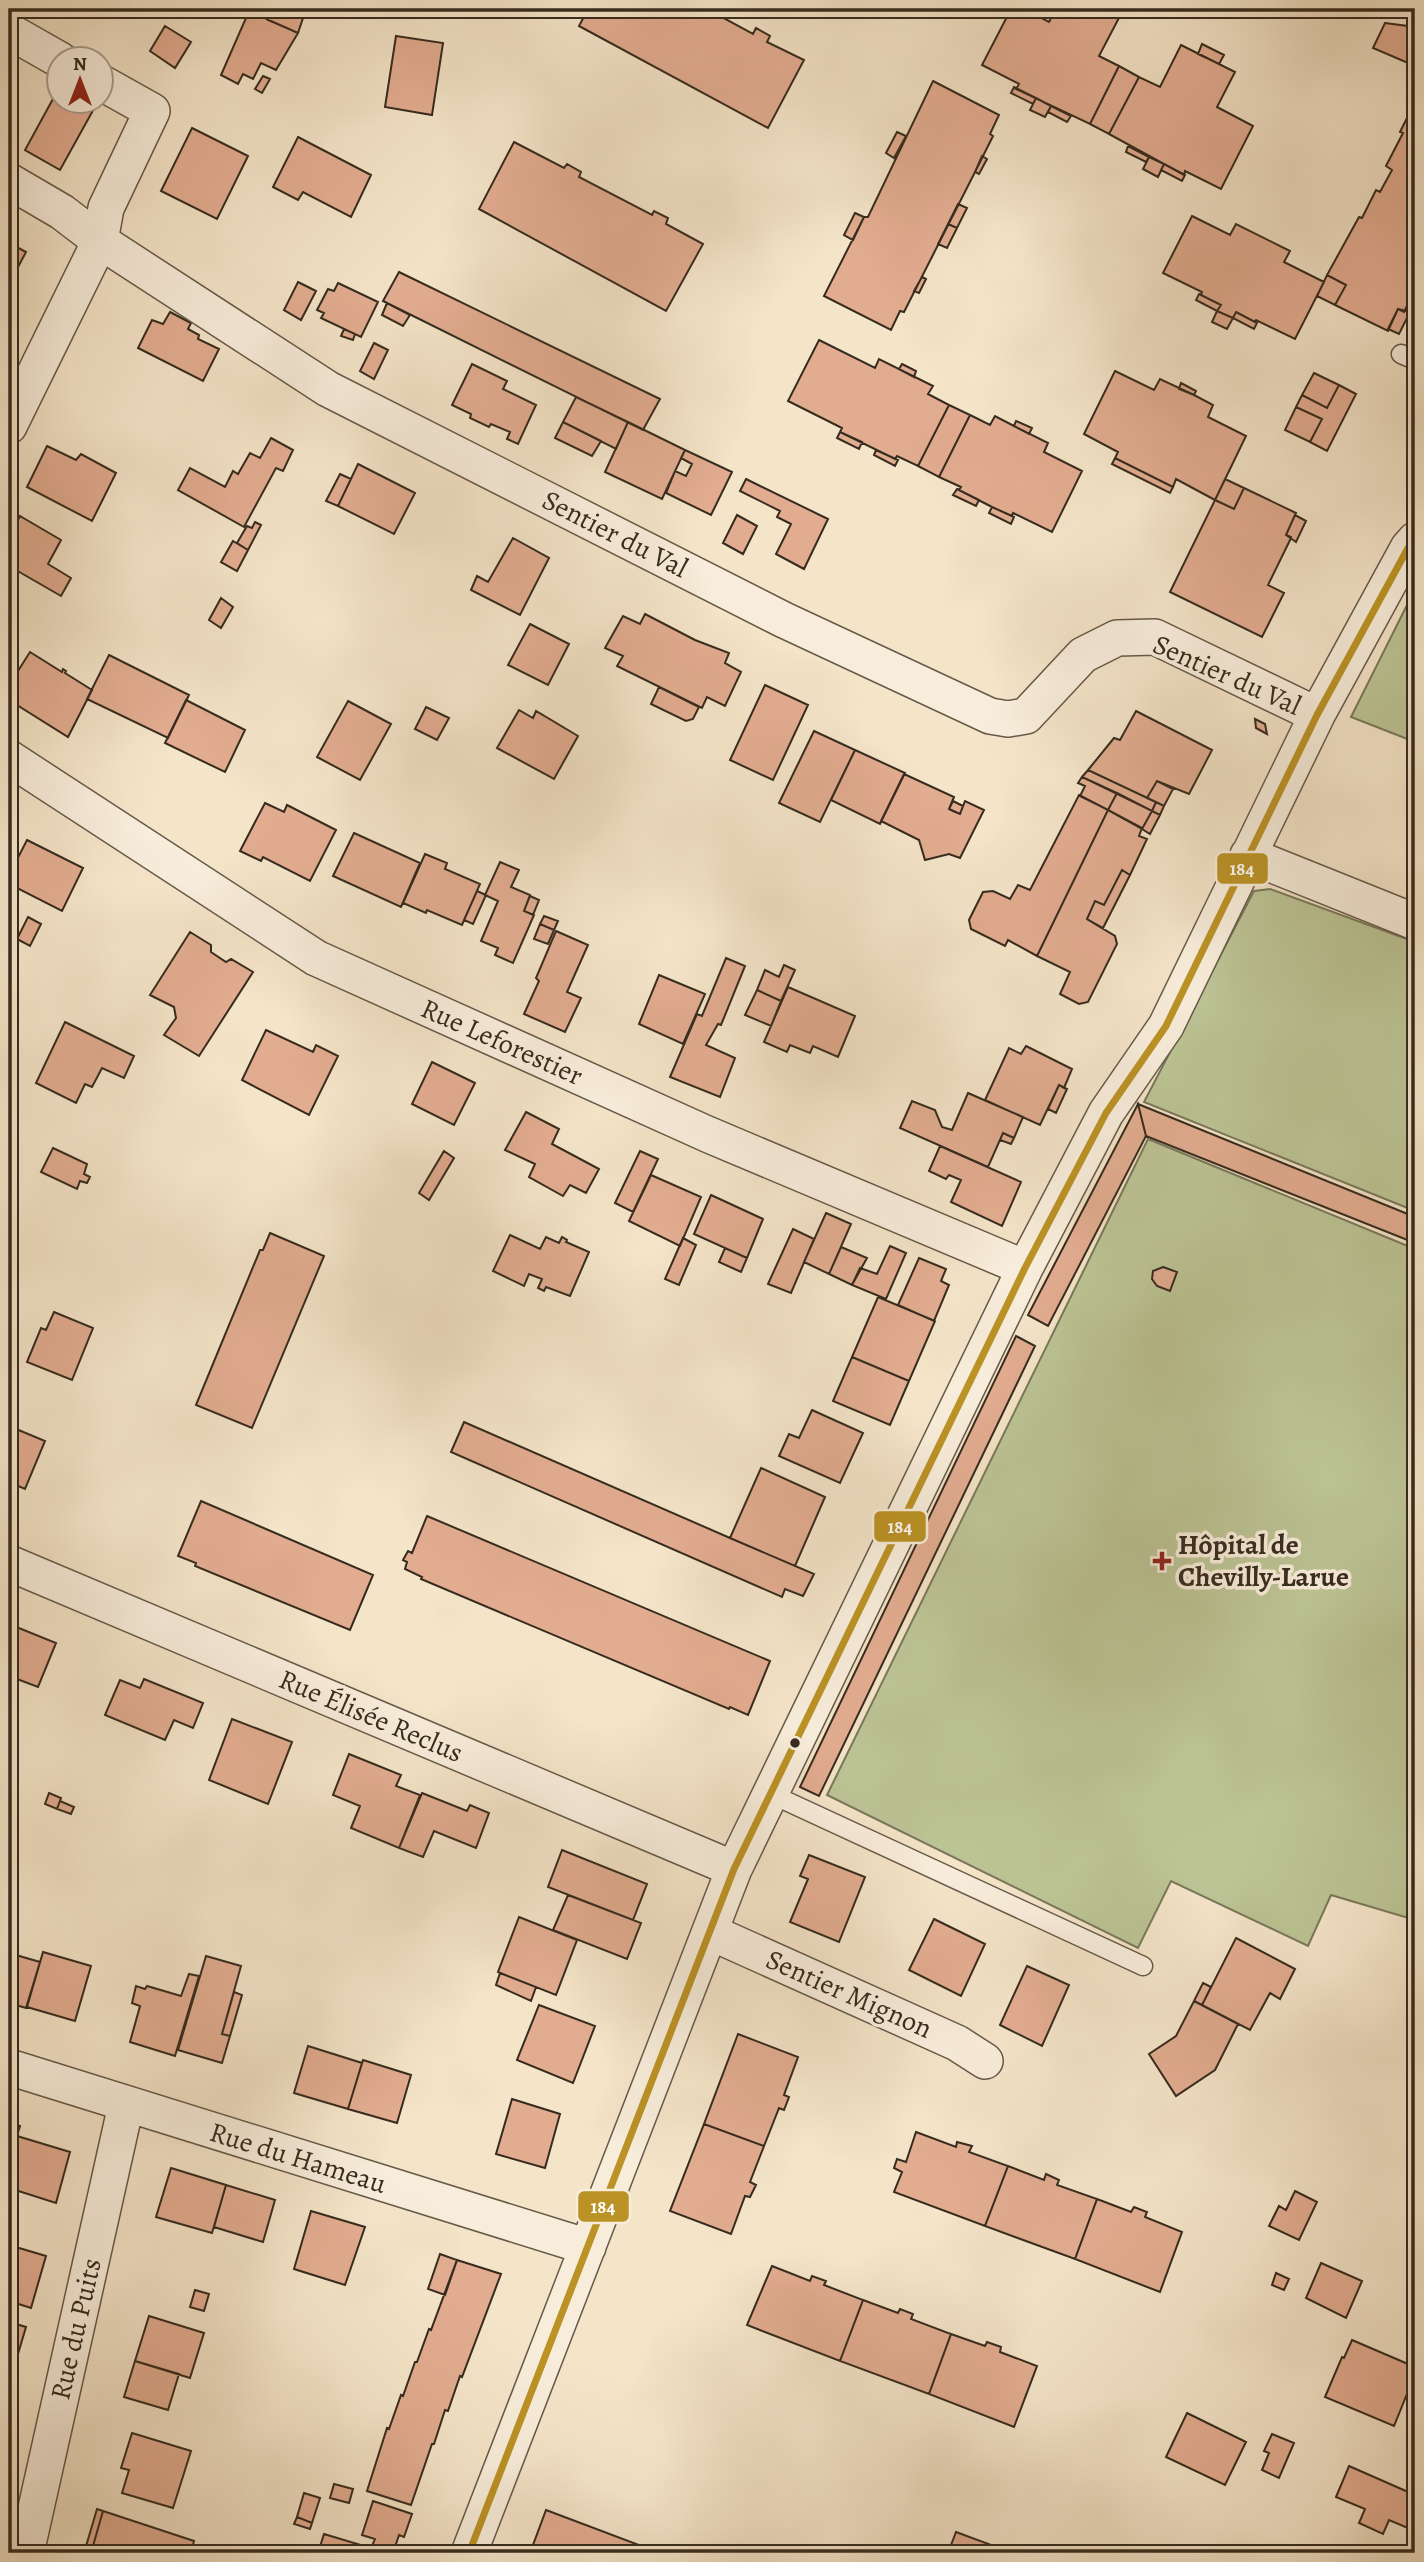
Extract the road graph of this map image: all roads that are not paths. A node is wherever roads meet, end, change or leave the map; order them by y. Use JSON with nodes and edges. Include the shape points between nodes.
{"nodes":[{"id":1,"x":9,"y":31,"type":"edge"},
{"id":2,"x":46,"y":52,"type":"edge"},
{"id":3,"x":116,"y":91,"type":"edge"},
{"id":4,"x":9,"y":181,"type":"edge"},
{"id":5,"x":100,"y":241,"type":"junction"},
{"id":6,"x":9,"y":426,"type":"edge"},
{"id":7,"x":1415,"y":540,"type":"edge"},
{"id":8,"x":1317,"y":715,"type":"junction"},
{"id":9,"x":9,"y":758,"type":"edge"},
{"id":10,"x":1248,"y":855,"type":"junction"},
{"id":11,"x":1415,"y":922,"type":"edge"},
{"id":12,"x":1025,"y":1268,"type":"junction"},
{"id":13,"x":9,"y":1563,"type":"edge"},
{"id":14,"x":771,"y":1794,"type":"junction"},
{"id":15,"x":734,"y":1869,"type":"junction"},
{"id":16,"x":710,"y":1932,"type":"junction"},
{"id":17,"x":1143,"y":1966,"type":"dead end"},
{"id":18,"x":985,"y":2061,"type":"dead end"},
{"id":19,"x":9,"y":2067,"type":"edge"},
{"id":20,"x":126,"y":2105,"type":"junction"},
{"id":21,"x":588,"y":2247,"type":"junction"},
{"id":22,"x":26,"y":2553,"type":"edge"},
{"id":23,"x":469,"y":2553,"type":"edge"}],
"edges":[{"from":1,"to":2,"type":"street"},
{"from":3,"to":5,"type":"street","via":[[152,111],[106,208]]},
{"from":4,"to":5,"type":"street","name":"Sentier du Val"},
{"from":5,"to":6,"type":"street"},
{"from":5,"to":8,"type":"street","name":"Sentier du Val","via":[[328,389],[784,620],[990,716],[1026,716],[1083,655],[1117,638],[1155,637]]},
{"from":7,"to":8,"type":"street"},
{"from":8,"to":10,"type":"street"},
{"from":9,"to":12,"type":"street","name":"Rue Leforestier","via":[[316,958],[707,1134]]},
{"from":10,"to":11,"type":"street"},
{"from":10,"to":12,"type":"street","via":[[1166,1026],[1106,1113]]},
{"from":12,"to":14,"type":"street"},
{"from":13,"to":15,"type":"street","name":"Rue Élisée Reclus"},
{"from":14,"to":15,"type":"street"},
{"from":14,"to":17,"type":"lane"},
{"from":15,"to":16,"type":"street"},
{"from":16,"to":18,"type":"street","name":"Sentier Mignon","via":[[957,2043]]},
{"from":16,"to":21,"type":"street"},
{"from":19,"to":20,"type":"street","name":"Rue du Hameau"},
{"from":20,"to":21,"type":"street","name":"Rue du Hameau"},
{"from":20,"to":22,"type":"street","name":"Rue du Puits"},
{"from":21,"to":23,"type":"street"}]}
